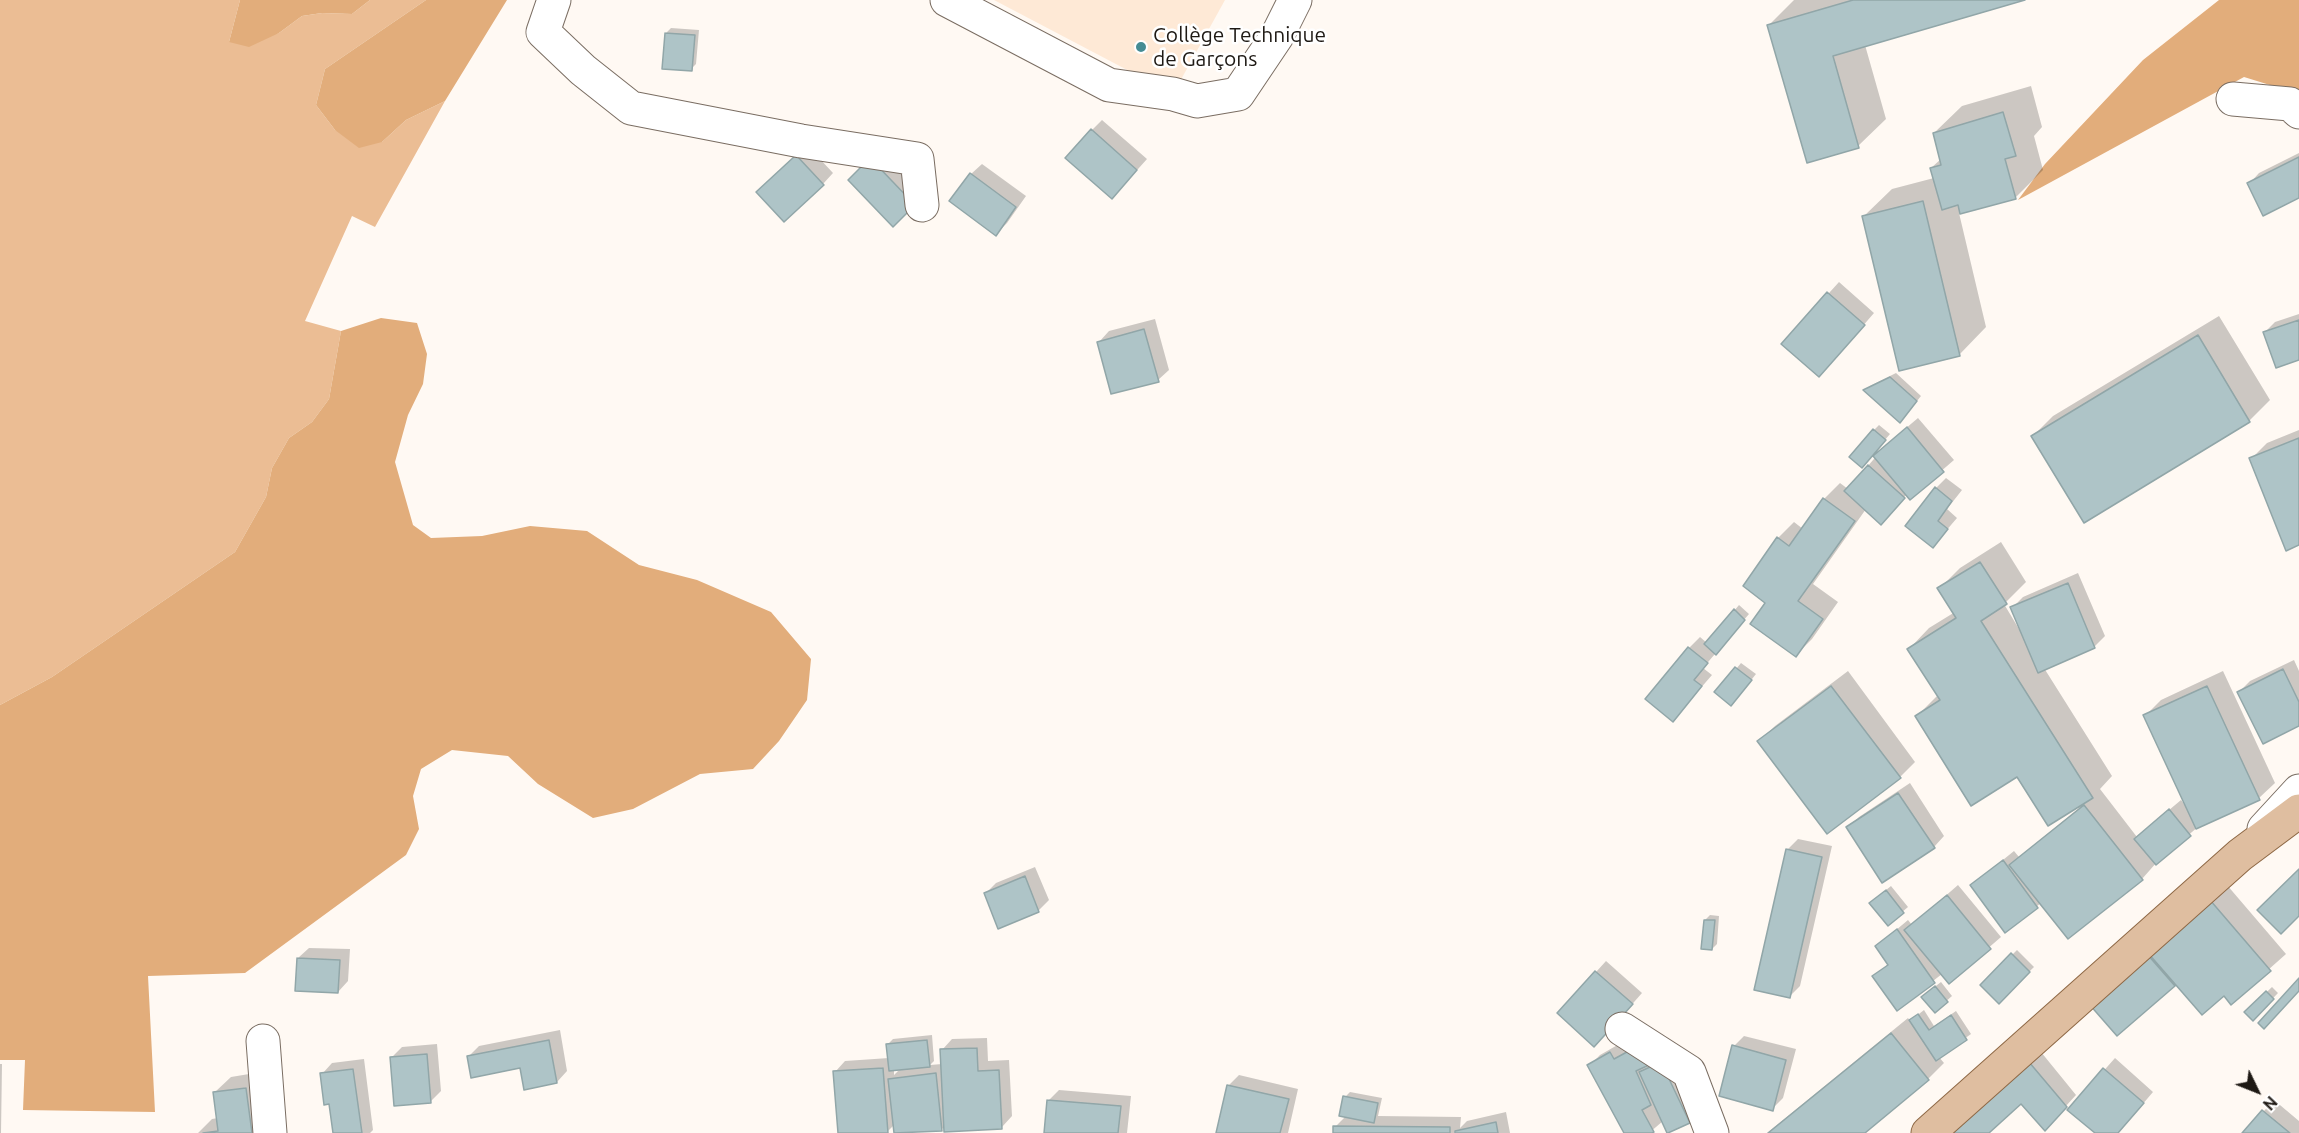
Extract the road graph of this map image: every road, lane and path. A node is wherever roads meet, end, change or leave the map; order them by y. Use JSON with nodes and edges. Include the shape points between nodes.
{"nodes":[{"id":1,"x":554,"y":0,"type":"edge"},
{"id":2,"x":947,"y":0,"type":"edge"},
{"id":3,"x":1295,"y":0,"type":"edge"},
{"id":4,"x":2233,"y":99,"type":"dead end"},
{"id":5,"x":2299,"y":112,"type":"edge"},
{"id":6,"x":922,"y":205,"type":"dead end"},
{"id":7,"x":2299,"y":791,"type":"edge"},
{"id":8,"x":2299,"y":811,"type":"edge"},
{"id":9,"x":2240,"y":855,"type":"junction"},
{"id":10,"x":1622,"y":1029,"type":"dead end"},
{"id":11,"x":263,"y":1041,"type":"dead end"},
{"id":12,"x":270,"y":1133,"type":"edge"},
{"id":13,"x":1712,"y":1133,"type":"edge"},
{"id":14,"x":1928,"y":1133,"type":"edge"}],
"edges":[{"from":1,"to":6,"type":"street","via":[[543,32],[631,108],[917,159]]},
{"from":2,"to":3,"type":"street","via":[[1109,85],[1197,101],[1239,94]]},
{"from":4,"to":5,"type":"street","via":[[2290,104]]},
{"from":7,"to":9,"type":"street"},
{"from":8,"to":9,"type":"main road"},
{"from":9,"to":14,"type":"main road"},
{"from":10,"to":13,"type":"street","via":[[1689,1072]]},
{"from":11,"to":12,"type":"street"}]}
